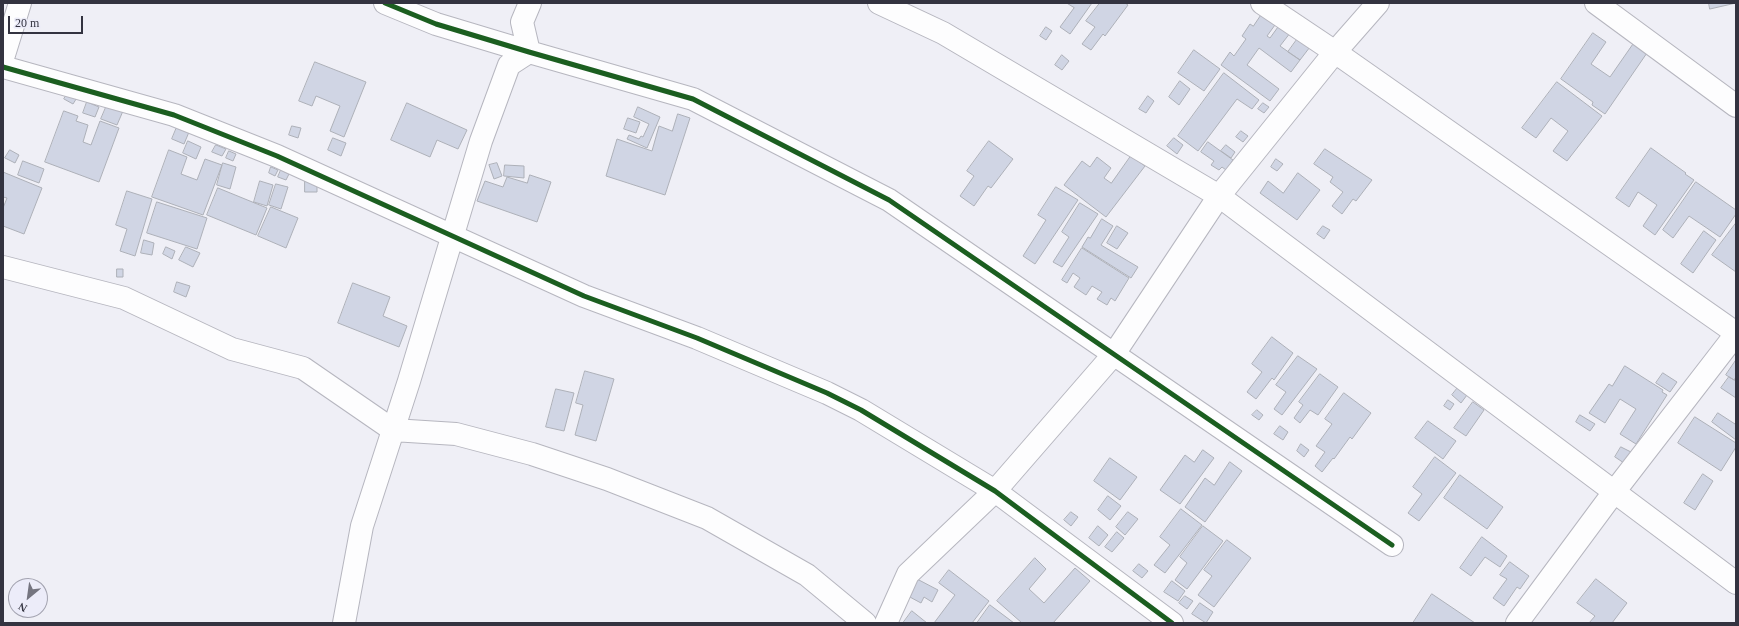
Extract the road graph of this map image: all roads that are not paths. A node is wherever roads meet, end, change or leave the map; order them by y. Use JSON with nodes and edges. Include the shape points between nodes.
{"nodes":[{"id":1,"x":20,"y":3,"type":"edge"},
{"id":2,"x":386,"y":3,"type":"edge"},
{"id":3,"x":530,"y":3,"type":"edge"},
{"id":4,"x":879,"y":3,"type":"edge"},
{"id":5,"x":1262,"y":3,"type":"edge"},
{"id":6,"x":1378,"y":3,"type":"edge"},
{"id":7,"x":1596,"y":3,"type":"edge"},
{"id":8,"x":529,"y":52,"type":"junction"},
{"id":9,"x":1335,"y":52,"type":"junction"},
{"id":10,"x":3,"y":58,"type":"edge"},
{"id":11,"x":3,"y":67,"type":"edge"},
{"id":12,"x":1736,"y":106,"type":"edge"},
{"id":13,"x":1219,"y":196,"type":"junction"},
{"id":14,"x":453,"y":237,"type":"junction"},
{"id":15,"x":3,"y":267,"type":"edge"},
{"id":16,"x":1736,"y":334,"type":"edge"},
{"id":17,"x":1114,"y":354,"type":"junction"},
{"id":18,"x":393,"y":430,"type":"junction"},
{"id":19,"x":995,"y":492,"type":"junction"},
{"id":20,"x":1614,"y":492,"type":"junction"},
{"id":21,"x":1392,"y":545,"type":"dead end"},
{"id":22,"x":1736,"y":583,"type":"edge"},
{"id":23,"x":344,"y":623,"type":"edge"},
{"id":24,"x":865,"y":623,"type":"edge"},
{"id":25,"x":886,"y":623,"type":"edge"},
{"id":26,"x":1172,"y":623,"type":"edge"},
{"id":27,"x":1517,"y":623,"type":"edge"}],
"edges":[{"from":1,"to":10,"type":"street"},
{"from":2,"to":8,"type":"street","via":[[436,24]]},
{"from":3,"to":8,"type":"street","via":[[522,22]]},
{"from":4,"to":13,"type":"street","via":[[943,33]]},
{"from":5,"to":9,"type":"street"},
{"from":6,"to":9,"type":"street"},
{"from":7,"to":12,"type":"street"},
{"from":8,"to":14,"type":"street","via":[[509,65],[481,141]]},
{"from":8,"to":17,"type":"street","via":[[693,99],[889,200]]},
{"from":9,"to":13,"type":"street"},
{"from":9,"to":16,"type":"street"},
{"from":11,"to":14,"type":"street","via":[[174,115],[277,156]]},
{"from":13,"to":17,"type":"street"},
{"from":13,"to":20,"type":"street"},
{"from":14,"to":18,"type":"street"},
{"from":14,"to":19,"type":"street","via":[[584,296],[697,338],[827,393],[860,410]]},
{"from":15,"to":18,"type":"street","via":[[124,298],[232,349],[303,368]]},
{"from":16,"to":20,"type":"street"},
{"from":17,"to":19,"type":"street"},
{"from":17,"to":21,"type":"street"},
{"from":18,"to":23,"type":"street","via":[[362,526]]},
{"from":18,"to":24,"type":"street","via":[[456,434],[532,454],[607,479],[707,518],[807,575]]},
{"from":19,"to":25,"type":"street","via":[[908,574]]},
{"from":19,"to":26,"type":"street"},
{"from":20,"to":22,"type":"street"},
{"from":20,"to":27,"type":"street"}]}
